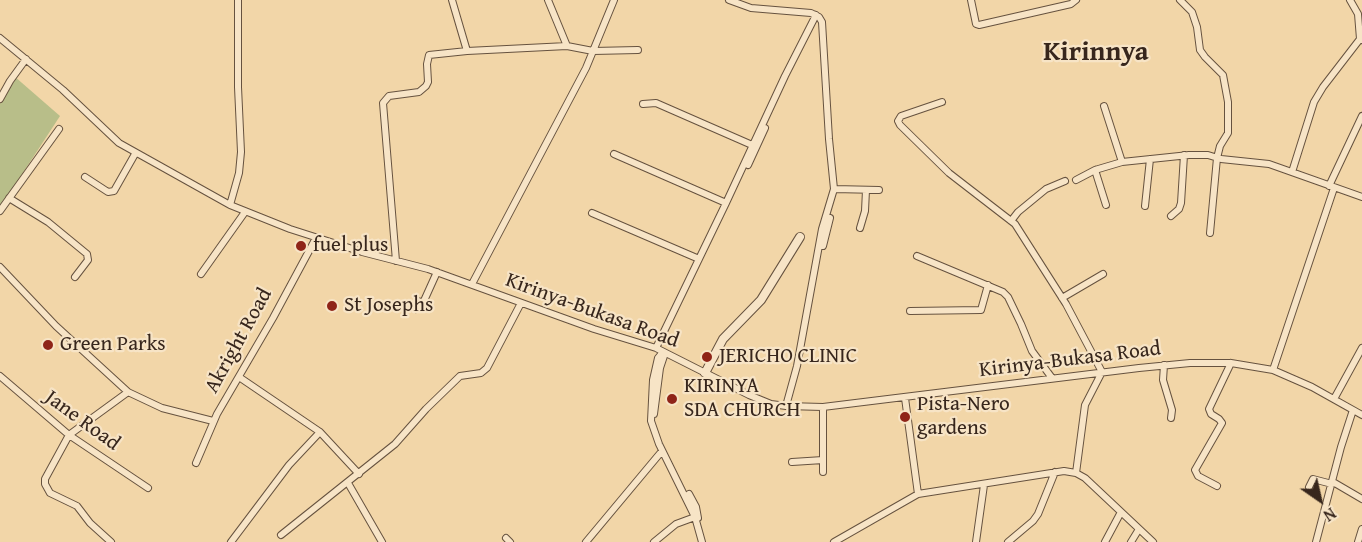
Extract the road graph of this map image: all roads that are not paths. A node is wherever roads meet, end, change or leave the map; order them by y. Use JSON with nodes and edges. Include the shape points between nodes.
{"nodes":[{"id":1,"x":238,"y":0,"type":"edge"},
{"id":2,"x":452,"y":0,"type":"edge"},
{"id":3,"x":548,"y":0,"type":"edge"},
{"id":4,"x":614,"y":0,"type":"edge"},
{"id":5,"x":729,"y":0,"type":"edge"},
{"id":6,"x":970,"y":0,"type":"edge"},
{"id":7,"x":1076,"y":0,"type":"edge"},
{"id":8,"x":1180,"y":0,"type":"edge"},
{"id":9,"x":1350,"y":0,"type":"edge"},
{"id":10,"x":816,"y":15,"type":"junction"},
{"id":11,"x":0,"y":38,"type":"edge"},
{"id":12,"x":1361,"y":39,"type":"edge"},
{"id":13,"x":567,"y":46,"type":"junction"},
{"id":14,"x":638,"y":50,"type":"dead end"},
{"id":15,"x":467,"y":51,"type":"junction"},
{"id":16,"x":593,"y":51,"type":"junction"},
{"id":17,"x":26,"y":59,"type":"junction"},
{"id":18,"x":0,"y":99,"type":"edge"},
{"id":19,"x":942,"y":102,"type":"dead end"},
{"id":20,"x":643,"y":104,"type":"dead end"},
{"id":21,"x":1104,"y":106,"type":"dead end"},
{"id":22,"x":1362,"y":116,"type":"edge"},
{"id":23,"x":765,"y":128,"type":"dead end"},
{"id":24,"x":58,"y":129,"type":"dead end"},
{"id":25,"x":752,"y":145,"type":"junction"},
{"id":26,"x":135,"y":154,"type":"junction"},
{"id":27,"x":614,"y":154,"type":"dead end"},
{"id":28,"x":1184,"y":155,"type":"junction"},
{"id":29,"x":1217,"y":158,"type":"junction"},
{"id":30,"x":1150,"y":159,"type":"junction"},
{"id":31,"x":1122,"y":162,"type":"junction"},
{"id":32,"x":1095,"y":170,"type":"junction"},
{"id":33,"x":1292,"y":172,"type":"junction"},
{"id":34,"x":85,"y":177,"type":"dead end"},
{"id":35,"x":1076,"y":180,"type":"dead end"},
{"id":36,"x":1065,"y":181,"type":"dead end"},
{"id":37,"x":1332,"y":187,"type":"junction"},
{"id":38,"x":866,"y":190,"type":"junction"},
{"id":39,"x":879,"y":190,"type":"dead end"},
{"id":40,"x":836,"y":192,"type":"junction"},
{"id":41,"x":1362,"y":197,"type":"edge"},
{"id":42,"x":9,"y":198,"type":"junction"},
{"id":43,"x":726,"y":203,"type":"junction"},
{"id":44,"x":230,"y":205,"type":"junction"},
{"id":45,"x":1106,"y":205,"type":"dead end"},
{"id":46,"x":1145,"y":206,"type":"dead end"},
{"id":47,"x":0,"y":211,"type":"edge"},
{"id":48,"x":245,"y":212,"type":"junction"},
{"id":49,"x":592,"y":213,"type":"dead end"},
{"id":50,"x":1171,"y":216,"type":"dead end"},
{"id":51,"x":1011,"y":221,"type":"junction"},
{"id":52,"x":860,"y":228,"type":"dead end"},
{"id":53,"x":1210,"y":233,"type":"dead end"},
{"id":54,"x":800,"y":237,"type":"dead end"},
{"id":55,"x":316,"y":238,"type":"junction"},
{"id":56,"x":916,"y":256,"type":"dead end"},
{"id":57,"x":699,"y":259,"type":"junction"},
{"id":58,"x":396,"y":261,"type":"junction"},
{"id":59,"x":0,"y":267,"type":"edge"},
{"id":60,"x":437,"y":272,"type":"junction"},
{"id":61,"x":201,"y":274,"type":"dead end"},
{"id":62,"x":1103,"y":274,"type":"dead end"},
{"id":63,"x":75,"y":277,"type":"dead end"},
{"id":64,"x":472,"y":284,"type":"junction"},
{"id":65,"x":988,"y":285,"type":"junction"},
{"id":66,"x":1062,"y":298,"type":"junction"},
{"id":67,"x":521,"y":303,"type":"junction"},
{"id":68,"x":415,"y":309,"type":"dead end"},
{"id":69,"x":910,"y":311,"type":"dead end"},
{"id":70,"x":1362,"y":348,"type":"edge"},
{"id":71,"x":660,"y":350,"type":"junction"},
{"id":72,"x":1231,"y":363,"type":"junction"},
{"id":73,"x":1164,"y":365,"type":"junction"},
{"id":74,"x":1273,"y":370,"type":"junction"},
{"id":75,"x":1102,"y":372,"type":"junction"},
{"id":76,"x":705,"y":373,"type":"junction"},
{"id":77,"x":0,"y":376,"type":"edge"},
{"id":78,"x":239,"y":377,"type":"junction"},
{"id":79,"x":1052,"y":378,"type":"junction"},
{"id":80,"x":128,"y":392,"type":"junction"},
{"id":81,"x":904,"y":398,"type":"junction"},
{"id":82,"x":1334,"y":399,"type":"junction"},
{"id":83,"x":789,"y":407,"type":"junction"},
{"id":84,"x":823,"y":407,"type":"junction"},
{"id":85,"x":1353,"y":410,"type":"junction"},
{"id":86,"x":1362,"y":415,"type":"edge"},
{"id":87,"x":1172,"y":418,"type":"dead end"},
{"id":88,"x":213,"y":421,"type":"junction"},
{"id":89,"x":320,"y":432,"type":"junction"},
{"id":90,"x":69,"y":435,"type":"junction"},
{"id":91,"x":662,"y":451,"type":"junction"},
{"id":92,"x":823,"y":460,"type":"junction"},
{"id":93,"x":792,"y":462,"type":"dead end"},
{"id":94,"x":196,"y":463,"type":"dead end"},
{"id":95,"x":823,"y":471,"type":"dead end"},
{"id":96,"x":1055,"y":472,"type":"junction"},
{"id":97,"x":1076,"y":472,"type":"junction"},
{"id":98,"x":359,"y":474,"type":"junction"},
{"id":99,"x":348,"y":483,"type":"junction"},
{"id":100,"x":1333,"y":483,"type":"junction"},
{"id":101,"x":984,"y":484,"type":"junction"},
{"id":102,"x":1217,"y":486,"type":"dead end"},
{"id":103,"x":1309,"y":487,"type":"dead end"},
{"id":104,"x":148,"y":488,"type":"dead end"},
{"id":105,"x":918,"y":494,"type":"junction"},
{"id":106,"x":1362,"y":499,"type":"edge"},
{"id":107,"x":1121,"y":513,"type":"junction"},
{"id":108,"x":695,"y":517,"type":"junction"},
{"id":109,"x":1138,"y":529,"type":"junction"},
{"id":110,"x":1362,"y":529,"type":"edge"},
{"id":111,"x":281,"y":535,"type":"dead end"},
{"id":112,"x":1360,"y":540,"type":"edge"},
{"id":113,"x":111,"y":542,"type":"edge"},
{"id":114,"x":231,"y":542,"type":"edge"},
{"id":115,"x":382,"y":542,"type":"edge"},
{"id":116,"x":586,"y":542,"type":"edge"},
{"id":117,"x":654,"y":542,"type":"edge"},
{"id":118,"x":703,"y":542,"type":"edge"},
{"id":119,"x":834,"y":542,"type":"edge"},
{"id":120,"x":976,"y":542,"type":"edge"},
{"id":121,"x":1008,"y":542,"type":"edge"},
{"id":122,"x":1105,"y":542,"type":"edge"},
{"id":123,"x":1131,"y":542,"type":"edge"},
{"id":124,"x":1152,"y":542,"type":"edge"},
{"id":125,"x":1316,"y":542,"type":"edge"}],
"edges":[{"from":1,"to":44,"type":"street","via":[[241,152]]},
{"from":2,"to":15,"type":"street"},
{"from":3,"to":13,"type":"street"},
{"from":4,"to":16,"type":"street"},
{"from":5,"to":10,"type":"street","via":[[751,8]]},
{"from":6,"to":7,"type":"street","via":[[979,25]]},
{"from":8,"to":29,"type":"street","via":[[1192,12],[1200,50],[1224,76],[1228,133]]},
{"from":9,"to":12,"type":"street","via":[[1358,14]]},
{"from":10,"to":25,"type":"street"},
{"from":10,"to":40,"type":"street","via":[[822,22],[828,139]]},
{"from":11,"to":17,"type":"street","name":"Kirinya-Bukasa Road"},
{"from":12,"to":33,"type":"street","via":[[1314,102]]},
{"from":13,"to":15,"type":"street"},
{"from":13,"to":16,"type":"street"},
{"from":14,"to":16,"type":"street"},
{"from":15,"to":58,"type":"street","via":[[431,54],[426,86],[419,92],[389,96],[383,103]]},
{"from":16,"to":64,"type":"street"},
{"from":17,"to":18,"type":"street"},
{"from":17,"to":26,"type":"street","name":"Kirinya-Bukasa Road","via":[[112,138]]},
{"from":19,"to":51,"type":"street","via":[[901,116],[899,123],[949,173]]},
{"from":20,"to":25,"type":"street","via":[[656,103]]},
{"from":21,"to":31,"type":"street"},
{"from":22,"to":37,"type":"street"},
{"from":23,"to":71,"type":"street"},
{"from":24,"to":42,"type":"street"},
{"from":25,"to":43,"type":"street"},
{"from":26,"to":34,"type":"street","via":[[114,192]]},
{"from":26,"to":44,"type":"street","name":"Kirinya-Bukasa Road"},
{"from":27,"to":43,"type":"street"},
{"from":28,"to":29,"type":"street"},
{"from":28,"to":30,"type":"street"},
{"from":28,"to":50,"type":"street","via":[[1181,203]]},
{"from":29,"to":33,"type":"street"},
{"from":29,"to":53,"type":"street"},
{"from":30,"to":31,"type":"street"},
{"from":30,"to":46,"type":"street"},
{"from":31,"to":32,"type":"street"},
{"from":32,"to":35,"type":"street"},
{"from":32,"to":45,"type":"street"},
{"from":33,"to":37,"type":"street"},
{"from":36,"to":51,"type":"street","via":[[1046,189]]},
{"from":37,"to":41,"type":"street"},
{"from":37,"to":74,"type":"street"},
{"from":38,"to":39,"type":"street"},
{"from":38,"to":40,"type":"street"},
{"from":38,"to":52,"type":"street"},
{"from":40,"to":83,"type":"street","via":[[822,229]]},
{"from":42,"to":47,"type":"street"},
{"from":42,"to":63,"type":"street","via":[[48,222],[87,254],[88,260]]},
{"from":43,"to":57,"type":"street"},
{"from":44,"to":48,"type":"street","name":"Kirinya-Bukasa Road"},
{"from":48,"to":55,"type":"street","name":"Kirinya-Bukasa Road"},
{"from":48,"to":61,"type":"street"},
{"from":49,"to":57,"type":"street"},
{"from":51,"to":66,"type":"street"},
{"from":54,"to":76,"type":"street","via":[[761,300],[723,339]]},
{"from":55,"to":58,"type":"street","name":"Kirinya-Bukasa Road"},
{"from":55,"to":78,"type":"street","name":"Akright Road"},
{"from":56,"to":65,"type":"street"},
{"from":57,"to":71,"type":"street"},
{"from":58,"to":60,"type":"street","name":"Kirinya-Bukasa Road"},
{"from":59,"to":80,"type":"street","via":[[56,326]]},
{"from":60,"to":64,"type":"street","name":"Kirinya-Bukasa Road"},
{"from":60,"to":68,"type":"street","via":[[423,303],[418,301]]},
{"from":62,"to":66,"type":"street"},
{"from":64,"to":67,"type":"street","name":"Kirinya-Bukasa Road"},
{"from":65,"to":69,"type":"street","via":[[981,310]]},
{"from":65,"to":79,"type":"street","via":[[1008,297],[1032,351]]},
{"from":66,"to":75,"type":"street"},
{"from":67,"to":71,"type":"street","name":"Kirinya-Bukasa Road"},
{"from":67,"to":98,"type":"street","via":[[487,368],[481,373],[460,376],[395,444]]},
{"from":70,"to":82,"type":"street"},
{"from":71,"to":76,"type":"street","name":"Kirinya-Bukasa Road"},
{"from":71,"to":91,"type":"street","via":[[651,403],[654,432]]},
{"from":71,"to":118,"type":"street","via":[[654,416],[657,431],[696,507]]},
{"from":72,"to":73,"type":"street","name":"Kirinya-Bukasa Road"},
{"from":72,"to":74,"type":"street","name":"Kirinya-Bukasa Road"},
{"from":72,"to":102,"type":"street","via":[[1209,409],[1221,426],[1195,470],[1198,476]]},
{"from":73,"to":75,"type":"street","name":"Kirinya-Bukasa Road"},
{"from":73,"to":87,"type":"street","via":[[1164,387]]},
{"from":74,"to":82,"type":"street","name":"Kirinya-Bukasa Road"},
{"from":75,"to":79,"type":"street","name":"Kirinya-Bukasa Road"},
{"from":75,"to":97,"type":"street","via":[[1085,405]]},
{"from":76,"to":83,"type":"street","name":"Kirinya-Bukasa Road","via":[[758,399]]},
{"from":77,"to":90,"type":"street","name":"Jane Road"},
{"from":78,"to":88,"type":"street","name":"Akright Road"},
{"from":78,"to":89,"type":"street"},
{"from":79,"to":81,"type":"street","name":"Kirinya-Bukasa Road"},
{"from":80,"to":88,"type":"street","via":[[162,408]]},
{"from":80,"to":90,"type":"street"},
{"from":81,"to":84,"type":"street","name":"Kirinya-Bukasa Road"},
{"from":81,"to":105,"type":"street"},
{"from":82,"to":85,"type":"street","name":"Kirinya-Bukasa Road"},
{"from":83,"to":84,"type":"street","name":"Kirinya-Bukasa Road"},
{"from":84,"to":92,"type":"street"},
{"from":85,"to":86,"type":"street","name":"Kirinya-Bukasa Road"},
{"from":85,"to":100,"type":"street"},
{"from":88,"to":94,"type":"street","name":"Akright Road"},
{"from":89,"to":98,"type":"street"},
{"from":89,"to":114,"type":"street","via":[[289,465]]},
{"from":90,"to":104,"type":"street","name":"Jane Road"},
{"from":90,"to":113,"type":"street","via":[[45,479],[47,489],[77,506]]},
{"from":91,"to":108,"type":"street"},
{"from":91,"to":116,"type":"street"},
{"from":92,"to":93,"type":"street"},
{"from":92,"to":95,"type":"street"},
{"from":96,"to":97,"type":"street"},
{"from":96,"to":101,"type":"street"},
{"from":96,"to":121,"type":"street","via":[[1038,514]]},
{"from":97,"to":107,"type":"street"},
{"from":98,"to":99,"type":"street"},
{"from":99,"to":111,"type":"street"},
{"from":99,"to":115,"type":"street"},
{"from":100,"to":103,"type":"street","via":[[1315,479]]},
{"from":100,"to":106,"type":"street"},
{"from":100,"to":125,"type":"street"},
{"from":101,"to":105,"type":"street"},
{"from":101,"to":120,"type":"street"},
{"from":105,"to":119,"type":"street"},
{"from":107,"to":109,"type":"street"},
{"from":107,"to":122,"type":"street"},
{"from":108,"to":117,"type":"street","via":[[676,524]]},
{"from":108,"to":118,"type":"street"},
{"from":109,"to":123,"type":"street"},
{"from":109,"to":124,"type":"street"},
{"from":110,"to":112,"type":"street"}]}
